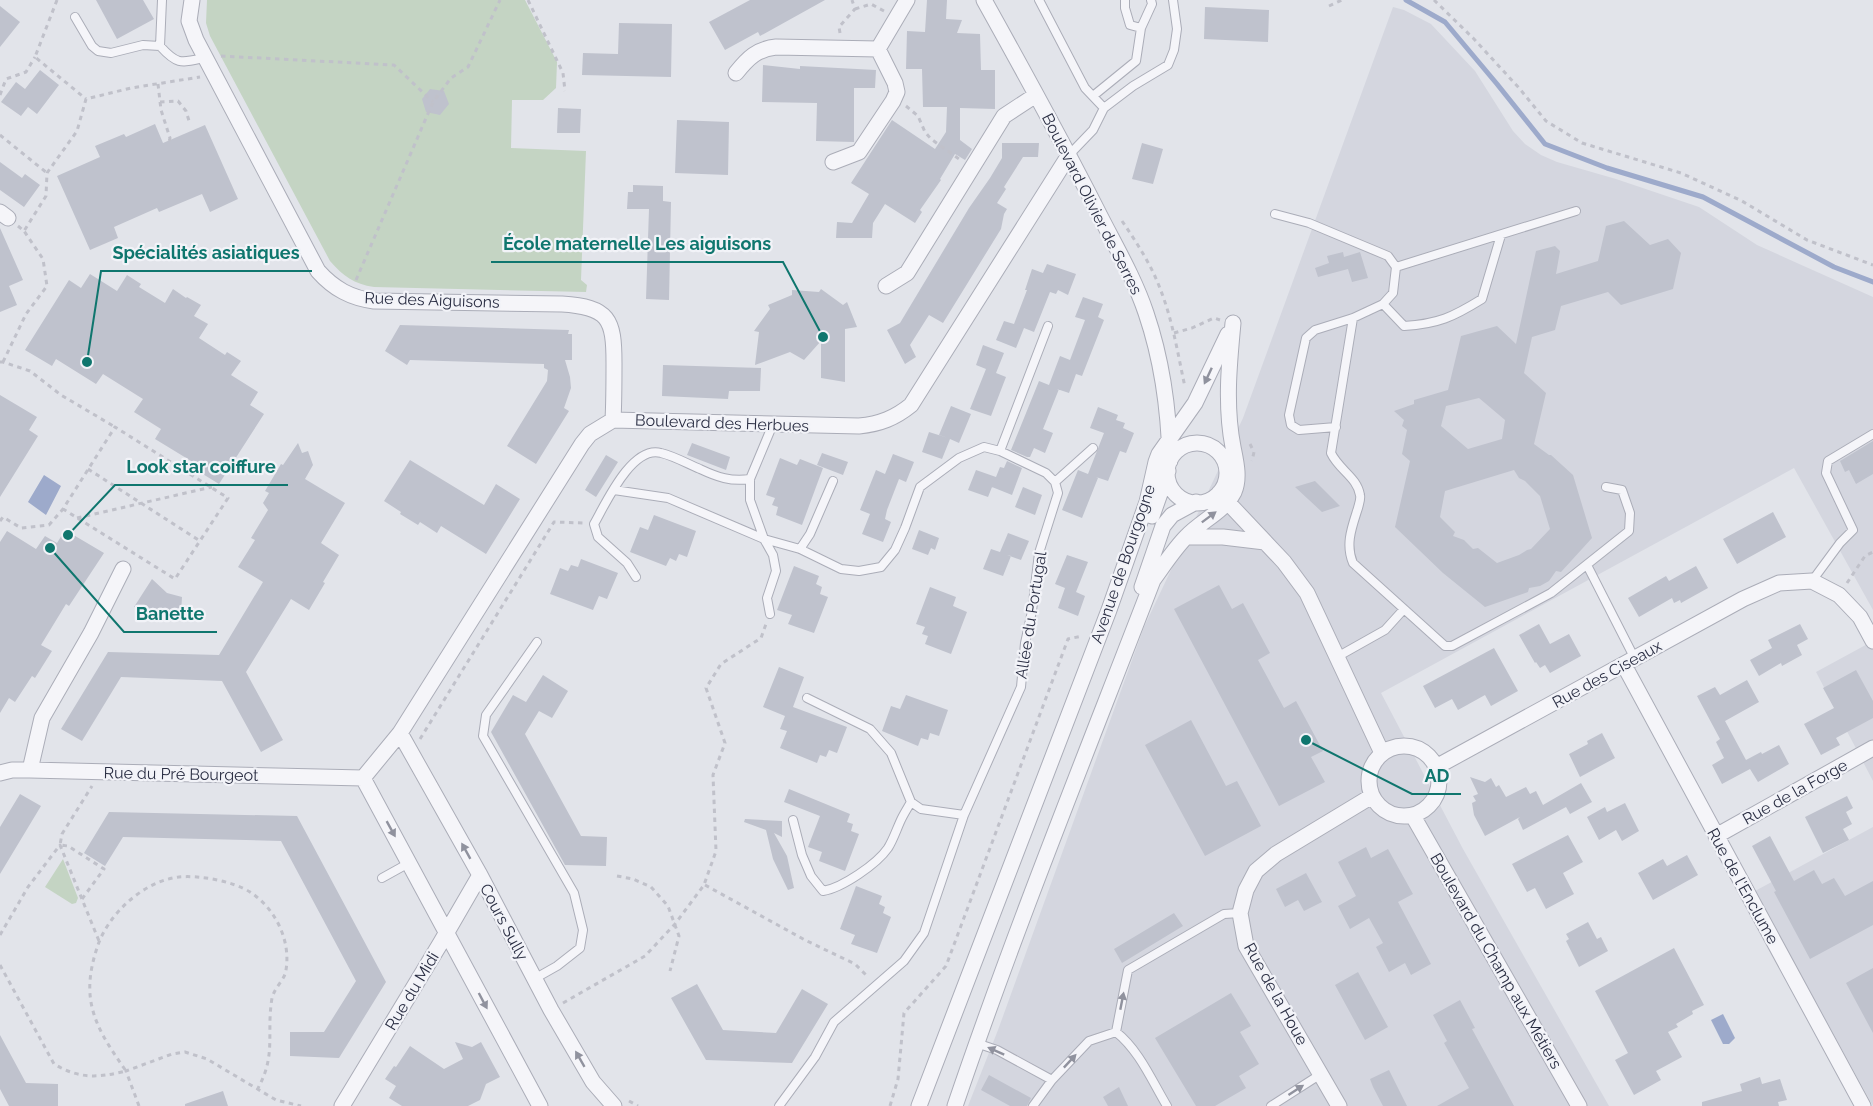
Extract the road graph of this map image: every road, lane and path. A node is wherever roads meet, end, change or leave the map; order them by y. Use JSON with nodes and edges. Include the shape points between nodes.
{"nodes":[{"id":1,"x":57,"y":0,"type":"edge"},
{"id":2,"x":162,"y":0,"type":"edge"},
{"id":3,"x":192,"y":0,"type":"edge"},
{"id":4,"x":500,"y":0,"type":"edge"},
{"id":5,"x":528,"y":0,"type":"edge"},
{"id":6,"x":852,"y":0,"type":"edge"},
{"id":7,"x":907,"y":0,"type":"edge"},
{"id":8,"x":984,"y":0,"type":"edge"},
{"id":9,"x":1039,"y":0,"type":"edge"},
{"id":10,"x":1125,"y":0,"type":"edge"},
{"id":11,"x":1151,"y":0,"type":"edge"},
{"id":12,"x":1173,"y":0,"type":"edge"},
{"id":13,"x":1342,"y":0,"type":"edge"},
{"id":14,"x":1434,"y":0,"type":"edge"},
{"id":15,"x":1329,"y":6,"type":"dead end"},
{"id":16,"x":855,"y":9,"type":"junction"},
{"id":17,"x":75,"y":17,"type":"dead end"},
{"id":18,"x":896,"y":19,"type":"junction"},
{"id":19,"x":1141,"y":28,"type":"junction"},
{"id":20,"x":160,"y":46,"type":"junction"},
{"id":21,"x":843,"y":48,"type":"junction"},
{"id":22,"x":878,"y":49,"type":"junction"},
{"id":23,"x":35,"y":57,"type":"junction"},
{"id":24,"x":204,"y":58,"type":"junction"},
{"id":25,"x":736,"y":73,"type":"dead end"},
{"id":26,"x":213,"y":74,"type":"junction"},
{"id":27,"x":158,"y":84,"type":"junction"},
{"id":28,"x":565,"y":91,"type":"dead end"},
{"id":29,"x":0,"y":95,"type":"edge"},
{"id":30,"x":1036,"y":95,"type":"junction"},
{"id":31,"x":1093,"y":96,"type":"junction"},
{"id":32,"x":895,"y":97,"type":"junction"},
{"id":33,"x":86,"y":99,"type":"junction"},
{"id":34,"x":160,"y":102,"type":"junction"},
{"id":35,"x":433,"y":102,"type":"junction"},
{"id":36,"x":1104,"y":108,"type":"junction"},
{"id":37,"x":190,"y":124,"type":"dead end"},
{"id":38,"x":0,"y":135,"type":"edge"},
{"id":39,"x":169,"y":142,"type":"dead end"},
{"id":40,"x":1069,"y":155,"type":"junction"},
{"id":41,"x":833,"y":162,"type":"dead end"},
{"id":42,"x":973,"y":167,"type":"junction"},
{"id":43,"x":48,"y":173,"type":"junction"},
{"id":44,"x":1576,"y":211,"type":"dead end"},
{"id":45,"x":1275,"y":214,"type":"dead end"},
{"id":46,"x":4,"y":215,"type":"edge"},
{"id":47,"x":24,"y":231,"type":"junction"},
{"id":48,"x":1501,"y":235,"type":"junction"},
{"id":49,"x":1873,"y":265,"type":"edge"},
{"id":50,"x":1396,"y":267,"type":"junction"},
{"id":51,"x":886,"y":286,"type":"dead end"},
{"id":52,"x":350,"y":295,"type":"junction"},
{"id":53,"x":1383,"y":304,"type":"junction"},
{"id":54,"x":1353,"y":318,"type":"junction"},
{"id":55,"x":1233,"y":323,"type":"junction"},
{"id":56,"x":1048,"y":326,"type":"dead end"},
{"id":57,"x":1174,"y":333,"type":"dead end"},
{"id":58,"x":2,"y":362,"type":"edge"},
{"id":59,"x":614,"y":420,"type":"junction"},
{"id":60,"x":773,"y":424,"type":"junction"},
{"id":61,"x":1336,"y":427,"type":"junction"},
{"id":62,"x":115,"y":428,"type":"junction"},
{"id":63,"x":1172,"y":431,"type":"junction"},
{"id":64,"x":1873,"y":434,"type":"edge"},
{"id":65,"x":1195,"y":443,"type":"junction"},
{"id":66,"x":1093,"y":448,"type":"dead end"},
{"id":67,"x":1000,"y":451,"type":"junction"},
{"id":68,"x":1169,"y":466,"type":"junction"},
{"id":69,"x":88,"y":469,"type":"junction"},
{"id":70,"x":750,"y":479,"type":"junction"},
{"id":71,"x":833,"y":481,"type":"dead end"},
{"id":72,"x":1055,"y":482,"type":"junction"},
{"id":73,"x":212,"y":487,"type":"junction"},
{"id":74,"x":1606,"y":487,"type":"dead end"},
{"id":75,"x":614,"y":490,"type":"junction"},
{"id":76,"x":1223,"y":497,"type":"junction"},
{"id":77,"x":1196,"y":502,"type":"junction"},
{"id":78,"x":142,"y":503,"type":"junction"},
{"id":79,"x":63,"y":509,"type":"junction"},
{"id":80,"x":77,"y":518,"type":"junction"},
{"id":81,"x":0,"y":520,"type":"edge"},
{"id":82,"x":1186,"y":537,"type":"junction"},
{"id":83,"x":764,"y":539,"type":"junction"},
{"id":84,"x":200,"y":540,"type":"junction"},
{"id":85,"x":1265,"y":542,"type":"junction"},
{"id":86,"x":800,"y":549,"type":"junction"},
{"id":87,"x":1873,"y":552,"type":"edge"},
{"id":88,"x":1587,"y":565,"type":"junction"},
{"id":89,"x":123,"y":569,"type":"dead end"},
{"id":90,"x":636,"y":577,"type":"dead end"},
{"id":91,"x":1812,"y":581,"type":"junction"},
{"id":92,"x":1839,"y":595,"type":"junction"},
{"id":93,"x":1404,"y":609,"type":"junction"},
{"id":94,"x":770,"y":614,"type":"joint"},
{"id":95,"x":1084,"y":635,"type":"dead end"},
{"id":96,"x":1873,"y":641,"type":"edge"},
{"id":97,"x":537,"y":642,"type":"dead end"},
{"id":98,"x":1337,"y":657,"type":"junction"},
{"id":99,"x":1629,"y":662,"type":"junction"},
{"id":100,"x":807,"y":698,"type":"dead end"},
{"id":101,"x":400,"y":733,"type":"junction"},
{"id":102,"x":1873,"y":748,"type":"edge"},
{"id":103,"x":1382,"y":753,"type":"junction"},
{"id":104,"x":1436,"y":767,"type":"junction"},
{"id":105,"x":30,"y":770,"type":"junction"},
{"id":106,"x":0,"y":773,"type":"edge"},
{"id":107,"x":363,"y":778,"type":"junction"},
{"id":108,"x":93,"y":783,"type":"dead end"},
{"id":109,"x":1372,"y":796,"type":"junction"},
{"id":110,"x":911,"y":802,"type":"junction"},
{"id":111,"x":964,"y":815,"type":"junction"},
{"id":112,"x":1413,"y":816,"type":"junction"},
{"id":113,"x":793,"y":820,"type":"dead end"},
{"id":114,"x":1716,"y":836,"type":"junction"},
{"id":115,"x":78,"y":842,"type":"dead end"},
{"id":116,"x":60,"y":845,"type":"junction"},
{"id":117,"x":74,"y":849,"type":"junction"},
{"id":118,"x":409,"y":862,"type":"junction"},
{"id":119,"x":480,"y":875,"type":"junction"},
{"id":120,"x":617,"y":876,"type":"dead end"},
{"id":121,"x":382,"y":878,"type":"dead end"},
{"id":122,"x":704,"y":885,"type":"junction"},
{"id":123,"x":82,"y":899,"type":"junction"},
{"id":124,"x":1240,"y":913,"type":"junction"},
{"id":125,"x":675,"y":924,"type":"junction"},
{"id":126,"x":447,"y":933,"type":"junction"},
{"id":127,"x":0,"y":935,"type":"edge"},
{"id":128,"x":99,"y":941,"type":"junction"},
{"id":129,"x":0,"y":965,"type":"edge"},
{"id":130,"x":669,"y":971,"type":"dead end"},
{"id":131,"x":534,"y":979,"type":"junction"},
{"id":132,"x":875,"y":986,"type":"junction"},
{"id":133,"x":551,"y":1010,"type":"junction"},
{"id":134,"x":1116,"y":1032,"type":"junction"},
{"id":135,"x":976,"y":1043,"type":"junction"},
{"id":136,"x":126,"y":1071,"type":"junction"},
{"id":137,"x":1321,"y":1074,"type":"junction"},
{"id":138,"x":1052,"y":1080,"type":"junction"},
{"id":139,"x":257,"y":1090,"type":"junction"},
{"id":140,"x":139,"y":1106,"type":"edge"},
{"id":141,"x":301,"y":1106,"type":"edge"},
{"id":142,"x":342,"y":1106,"type":"edge"},
{"id":143,"x":540,"y":1106,"type":"edge"},
{"id":144,"x":614,"y":1106,"type":"edge"},
{"id":145,"x":779,"y":1106,"type":"edge"},
{"id":146,"x":890,"y":1106,"type":"edge"},
{"id":147,"x":919,"y":1106,"type":"edge"},
{"id":148,"x":929,"y":1106,"type":"edge"},
{"id":149,"x":946,"y":1106,"type":"edge"},
{"id":150,"x":955,"y":1106,"type":"edge"},
{"id":151,"x":1033,"y":1106,"type":"edge"},
{"id":152,"x":1167,"y":1106,"type":"edge"},
{"id":153,"x":1270,"y":1106,"type":"edge"},
{"id":154,"x":1339,"y":1106,"type":"edge"},
{"id":155,"x":1579,"y":1106,"type":"edge"},
{"id":156,"x":1863,"y":1106,"type":"edge"}],
"edges":[{"from":1,"to":23,"type":"path"},
{"from":2,"to":20,"type":"lane"},
{"from":3,"to":24,"type":"street","name":"Rue des Aiguisons","via":[[189,21]]},
{"from":4,"to":35,"type":"path","via":[[468,67],[451,78]]},
{"from":5,"to":28,"type":"path","via":[[563,73]]},
{"from":6,"to":16,"type":"path"},
{"from":7,"to":18,"type":"street"},
{"from":8,"to":30,"type":"street","name":"Boulevard Olivier de Serres"},
{"from":9,"to":31,"type":"lane","via":[[1085,88]]},
{"from":10,"to":19,"type":"lane","via":[[1130,25]]},
{"from":11,"to":19,"type":"lane"},
{"from":12,"to":36,"type":"lane","via":[[1177,29],[1168,65]]},
{"from":13,"to":15,"type":"path"},
{"from":14,"to":49,"type":"path","via":[[1546,121],[1582,143],[1681,173],[1742,201],[1807,240]]},
{"from":16,"to":18,"type":"path","via":[[871,4]]},
{"from":16,"to":21,"type":"path","via":[[839,27]]},
{"from":17,"to":20,"type":"lane","via":[[98,51],[111,53],[143,45]]},
{"from":18,"to":22,"type":"street"},
{"from":19,"to":31,"type":"lane","via":[[1136,61]]},
{"from":20,"to":24,"type":"lane","via":[[177,62]]},
{"from":21,"to":22,"type":"street"},
{"from":21,"to":25,"type":"street","via":[[764,48],[751,55]]},
{"from":22,"to":32,"type":"street","via":[[895,83]]},
{"from":23,"to":29,"type":"path","via":[[26,72],[6,79]]},
{"from":23,"to":33,"type":"path"},
{"from":24,"to":26,"type":"street","name":"Rue des Aiguisons"},
{"from":24,"to":35,"type":"path","via":[[393,65]]},
{"from":26,"to":27,"type":"path"},
{"from":26,"to":52,"type":"street","name":"Rue des Aiguisons","via":[[318,271]]},
{"from":27,"to":33,"type":"path"},
{"from":27,"to":34,"type":"path"},
{"from":30,"to":40,"type":"street","name":"Boulevard Olivier de Serres"},
{"from":30,"to":42,"type":"street","name":"Boulevard Olivier de Serres","via":[[1004,116]]},
{"from":31,"to":36,"type":"lane"},
{"from":32,"to":41,"type":"street","via":[[859,152]]},
{"from":32,"to":42,"type":"path","via":[[918,116],[931,139]]},
{"from":33,"to":43,"type":"path","via":[[77,131]]},
{"from":34,"to":37,"type":"path","via":[[178,101]]},
{"from":34,"to":39,"type":"path"},
{"from":35,"to":52,"type":"path"},
{"from":36,"to":40,"type":"lane","via":[[1093,130]]},
{"from":38,"to":43,"type":"path"},
{"from":40,"to":60,"type":"street","name":"Boulevard des Herbues","via":[[911,405],[874,425]]},
{"from":40,"to":63,"type":"street","name":"Boulevard Olivier de Serres","via":[[1147,315]]},
{"from":42,"to":51,"type":"street","name":"Boulevard Olivier de Serres","via":[[907,273]]},
{"from":43,"to":47,"type":"path","via":[[46,196]]},
{"from":44,"to":48,"type":"lane"},
{"from":45,"to":50,"type":"lane","via":[[1309,223],[1389,256]]},
{"from":46,"to":47,"type":"path"},
{"from":47,"to":58,"type":"path","via":[[43,259],[47,286],[26,314]]},
{"from":48,"to":50,"type":"lane"},
{"from":48,"to":53,"type":"lane","via":[[1482,298],[1469,307],[1449,318],[1404,326]]},
{"from":50,"to":53,"type":"lane","via":[[1393,293]]},
{"from":52,"to":59,"type":"street","name":"Rue des Aiguisons","via":[[374,301],[562,304],[590,308],[603,316],[613,330]]},
{"from":53,"to":54,"type":"lane"},
{"from":54,"to":61,"type":"lane"},
{"from":54,"to":61,"type":"lane","via":[[1315,330],[1306,338],[1289,415],[1291,425],[1299,430]]},
{"from":55,"to":57,"type":"path","via":[[1214,318]]},
{"from":55,"to":63,"type":"street","name":"Avenue de Bourgogne","one_way":true,"via":[[1196,403]]},
{"from":55,"to":76,"type":"street","via":[[1228,416],[1237,482],[1234,492]]},
{"from":56,"to":67,"type":"lane"},
{"from":58,"to":62,"type":"path","via":[[30,371]]},
{"from":59,"to":60,"type":"street","name":"Boulevard des Herbues"},
{"from":59,"to":101,"type":"street","name":"Boulevard des Herbues","via":[[582,444]]},
{"from":60,"to":70,"type":"lane"},
{"from":61,"to":93,"type":"lane","via":[[1331,453],[1336,464],[1356,483],[1361,497],[1349,553],[1353,563]]},
{"from":62,"to":69,"type":"path"},
{"from":62,"to":73,"type":"path"},
{"from":63,"to":65,"type":"street"},
{"from":63,"to":68,"type":"street","name":"Boulevard Olivier de Serres"},
{"from":63,"to":147,"type":"street","name":"Avenue de Bourgogne","via":[[1156,462],[1147,502],[1109,610]]},
{"from":64,"to":91,"type":"lane","via":[[1828,461],[1826,473],[1853,530]]},
{"from":65,"to":68,"type":"street","via":[[1180,449]]},
{"from":65,"to":76,"type":"street","via":[[1214,448],[1226,464]]},
{"from":66,"to":72,"type":"lane"},
{"from":67,"to":72,"type":"lane","via":[[1046,473]]},
{"from":67,"to":86,"type":"lane","via":[[984,447],[959,458],[920,487],[895,550],[881,567],[859,571],[841,568]]},
{"from":68,"to":77,"type":"street","via":[[1172,489],[1186,501]]},
{"from":68,"to":148,"type":"street","name":"Avenue de Bourgogne","via":[[1100,659]]},
{"from":69,"to":78,"type":"path"},
{"from":69,"to":79,"type":"path"},
{"from":70,"to":75,"type":"lane","via":[[722,479],[659,452],[642,456],[624,472]]},
{"from":70,"to":83,"type":"lane","via":[[750,500]]},
{"from":71,"to":86,"type":"lane"},
{"from":72,"to":111,"type":"lane","name":"Allée du Portugal","via":[[1058,493],[1039,553],[1021,687]]},
{"from":73,"to":78,"type":"path"},
{"from":73,"to":84,"type":"path","via":[[228,498]]},
{"from":74,"to":88,"type":"lane","via":[[1622,489],[1630,513],[1629,531]]},
{"from":75,"to":83,"type":"lane","via":[[668,498]]},
{"from":75,"to":90,"type":"lane","via":[[594,524],[598,537],[627,562]]},
{"from":76,"to":77,"type":"street"},
{"from":82,"to":76,"type":"street","name":"Avenue de Bourgogne","one_way":true},
{"from":76,"to":85,"type":"street"},
{"from":77,"to":149,"type":"street","name":"Avenue de Bourgogne","via":[[1172,515],[1163,526]]},
{"from":78,"to":80,"type":"path"},
{"from":78,"to":84,"type":"path"},
{"from":79,"to":80,"type":"path"},
{"from":79,"to":81,"type":"path","via":[[49,525],[21,528],[3,517]]},
{"from":80,"to":84,"type":"path","via":[[175,579]]},
{"from":82,"to":85,"type":"street"},
{"from":82,"to":135,"type":"street","name":"Avenue de Bourgogne","via":[[1153,580]]},
{"from":83,"to":86,"type":"lane"},
{"from":83,"to":94,"type":"lane","via":[[776,571],[767,598]]},
{"from":85,"to":98,"type":"street","via":[[1307,593]]},
{"from":87,"to":92,"type":"path","via":[[1865,556]]},
{"from":88,"to":93,"type":"lane","via":[[1551,593],[1452,646],[1445,646]]},
{"from":88,"to":99,"type":"lane"},
{"from":89,"to":105,"type":"street","via":[[42,718]]},
{"from":91,"to":92,"type":"street"},
{"from":91,"to":99,"type":"street","name":"Rue des Ciseaux","via":[[1779,583]]},
{"from":92,"to":96,"type":"street","via":[[1860,617]]},
{"from":93,"to":98,"type":"lane","via":[[1385,630]]},
{"from":94,"to":122,"type":"path","via":[[761,638],[721,664],[706,688],[725,743],[713,775],[716,851]]},
{"from":95,"to":146,"type":"path","via":[[1068,639],[946,966],[904,1013],[898,1079]]},
{"from":97,"to":131,"type":"lane","via":[[486,715],[483,736],[574,893],[583,930],[580,948]]},
{"from":98,"to":103,"type":"street"},
{"from":99,"to":104,"type":"street","name":"Rue des Ciseaux"},
{"from":99,"to":114,"type":"street","name":"Rue de l'Enclume"},
{"from":100,"to":110,"type":"lane","via":[[870,729],[891,753]]},
{"from":101,"to":107,"type":"street","name":"Boulevard des Herbues"},
{"from":119,"to":101,"type":"street","name":"Cours Sully","one_way":true},
{"from":102,"to":114,"type":"street","name":"Rue de la Forge"},
{"from":103,"to":104,"type":"street","via":[[1394,747],[1418,749]]},
{"from":103,"to":109,"type":"street","via":[[1370,773]]},
{"from":104,"to":112,"type":"street","via":[[1438,791],[1433,802]]},
{"from":105,"to":106,"type":"street","name":"Rue du Pré Bourgeot"},
{"from":105,"to":107,"type":"street","name":"Rue du Pré Bourgeot"},
{"from":107,"to":118,"type":"street","one_way":true},
{"from":108,"to":116,"type":"path","via":[[62,834]]},
{"from":109,"to":112,"type":"street","via":[[1389,813]]},
{"from":109,"to":124,"type":"street","name":"Rue de la Houe","via":[[1276,854],[1256,871]]},
{"from":110,"to":111,"type":"lane","via":[[921,809]]},
{"from":110,"to":113,"type":"lane","via":[[880,857],[830,890],[823,891],[811,876]]},
{"from":111,"to":132,"type":"lane","name":"Allée du Portugal","via":[[924,933],[904,961]]},
{"from":112,"to":155,"type":"street","name":"Boulevard du Champ aux Métiers"},
{"from":114,"to":156,"type":"street","name":"Rue de l'Enclume"},
{"from":115,"to":117,"type":"path"},
{"from":116,"to":117,"type":"path"},
{"from":116,"to":123,"type":"path"},
{"from":116,"to":127,"type":"path","via":[[28,887]]},
{"from":117,"to":123,"type":"path","via":[[104,869]]},
{"from":118,"to":121,"type":"lane"},
{"from":118,"to":126,"type":"street"},
{"from":119,"to":126,"type":"street","name":"Rue du Midi"},
{"from":119,"to":131,"type":"street","name":"Cours Sully"},
{"from":120,"to":125,"type":"path","via":[[651,887],[668,906]]},
{"from":122,"to":125,"type":"path"},
{"from":122,"to":132,"type":"path","via":[[855,964]]},
{"from":123,"to":128,"type":"path"},
{"from":134,"to":124,"type":"lane","one_way":true,"via":[[1128,970],[1224,914]]},
{"from":124,"to":137,"type":"street","name":"Rue de la Houe","via":[[1246,946]]},
{"from":125,"to":130,"type":"path","via":[[679,936]]},
{"from":125,"to":133,"type":"path","via":[[645,956]]},
{"from":126,"to":142,"type":"street","name":"Rue du Midi"},
{"from":126,"to":143,"type":"street","one_way":true},
{"from":128,"to":136,"type":"path","via":[[90,979],[90,999],[102,1034]]},
{"from":128,"to":139,"type":"path","via":[[120,910],[147,888],[167,880],[188,877],[219,881],[249,891],[261,902],[282,931],[287,961],[286,972],[274,989],[269,1059]]},
{"from":129,"to":136,"type":"path","via":[[54,1064],[78,1075],[108,1076]]},
{"from":131,"to":133,"type":"street","name":"Cours Sully"},
{"from":132,"to":145,"type":"lane","name":"Allée du Portugal","via":[[834,1022],[815,1057]]},
{"from":144,"to":133,"type":"street","name":"Cours Sully","one_way":true,"via":[[593,1082]]},
{"from":138,"to":134,"type":"lane","one_way":true,"via":[[1089,1041]]},
{"from":134,"to":152,"type":"lane","via":[[1133,1049]]},
{"from":138,"to":135,"type":"lane","one_way":true},
{"from":135,"to":150,"type":"street","name":"Avenue de Bourgogne"},
{"from":136,"to":139,"type":"path","via":[[185,1052],[207,1059]]},
{"from":136,"to":140,"type":"path"},
{"from":153,"to":137,"type":"lane","one_way":true},
{"from":137,"to":154,"type":"street","name":"Rue de la Houe"},
{"from":138,"to":151,"type":"lane"},
{"from":139,"to":141,"type":"path"}]}
